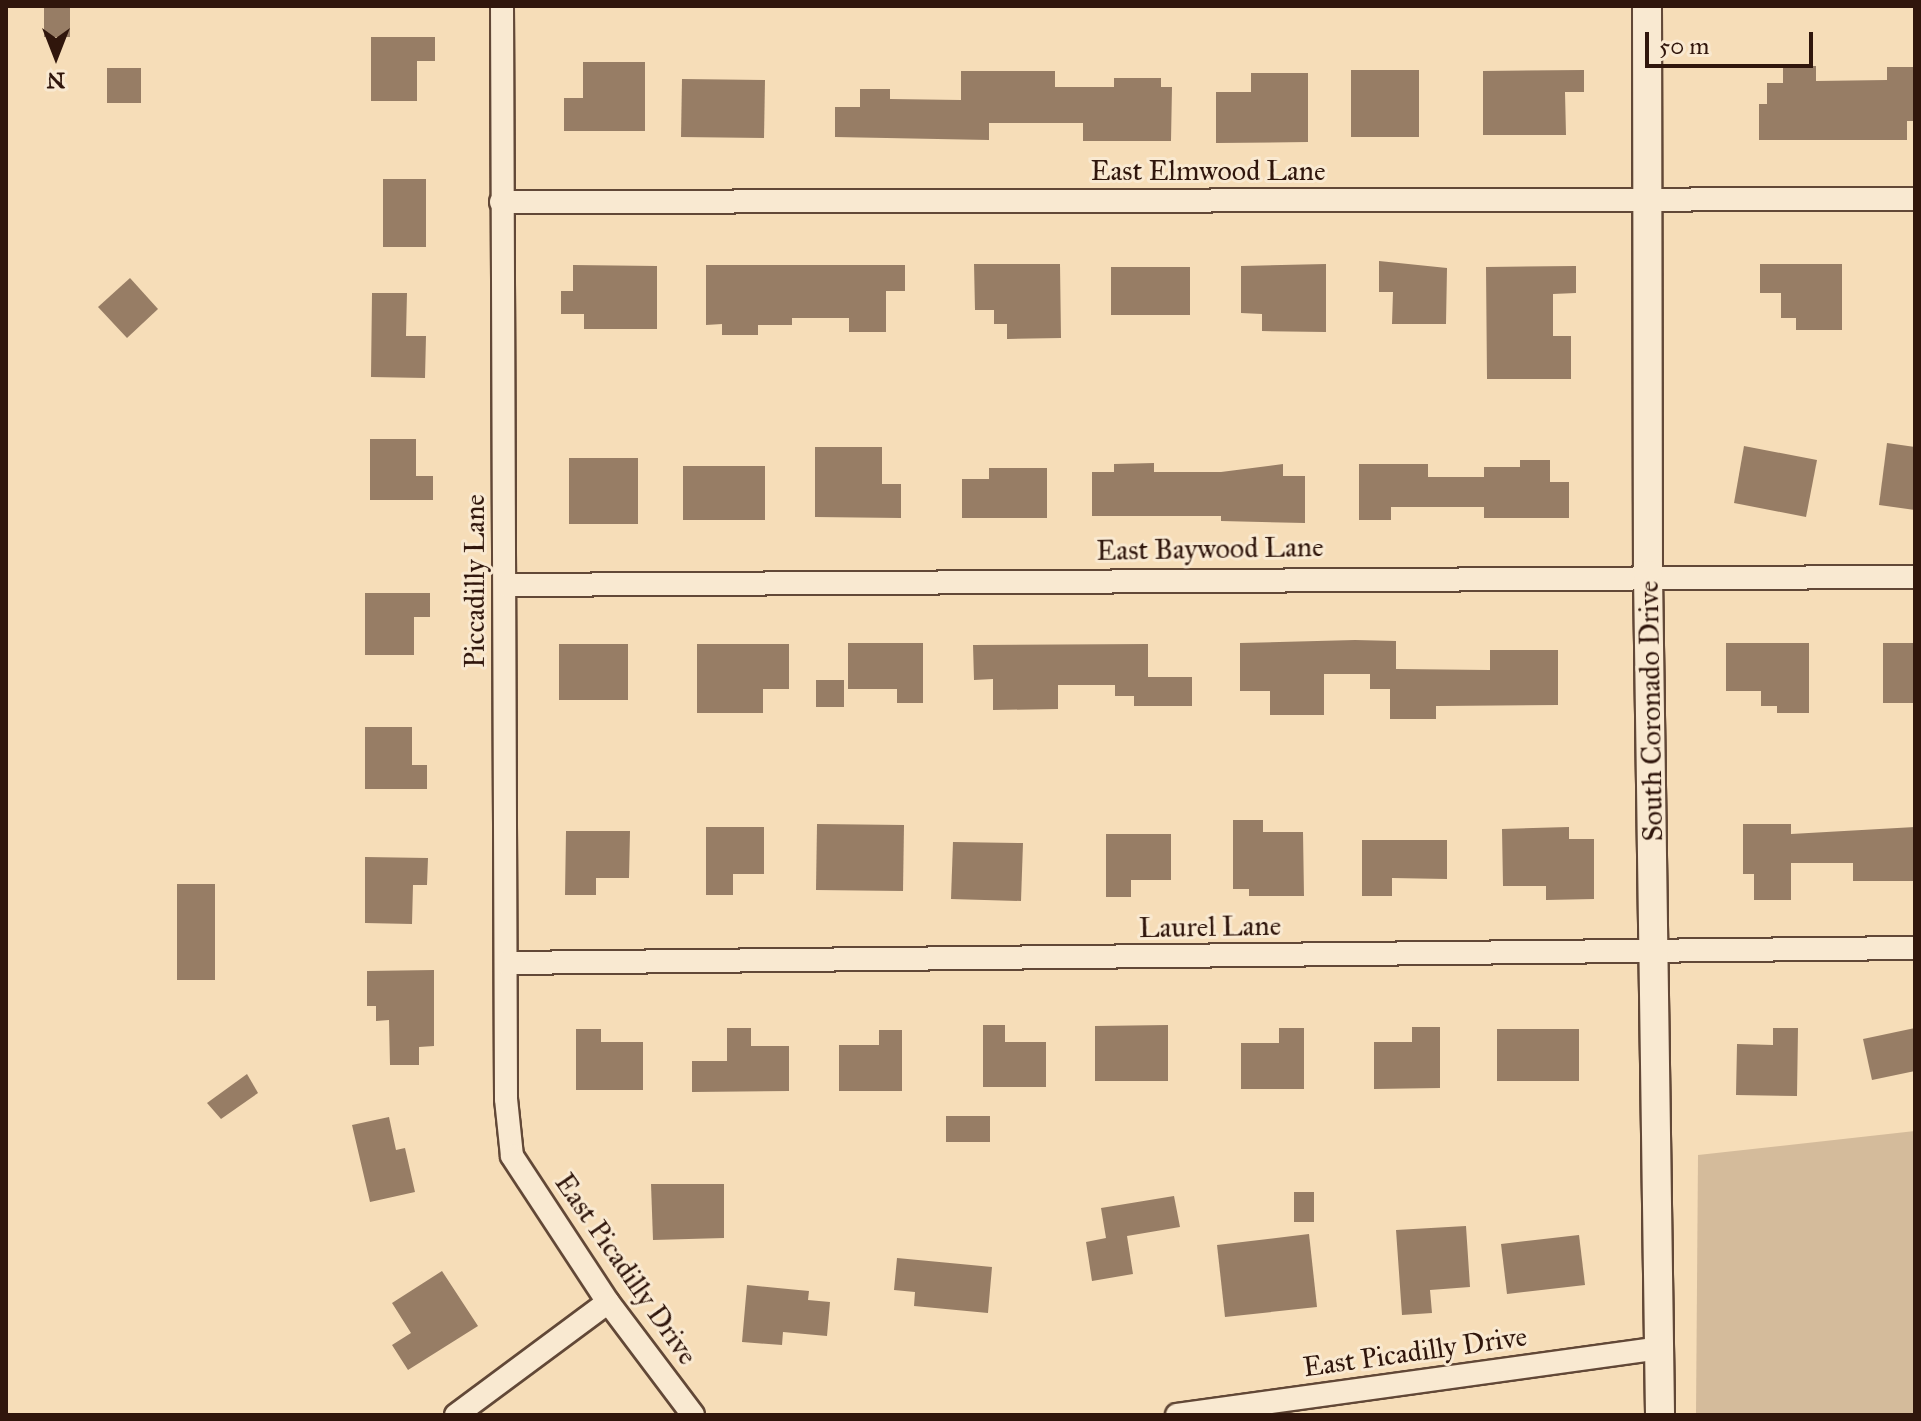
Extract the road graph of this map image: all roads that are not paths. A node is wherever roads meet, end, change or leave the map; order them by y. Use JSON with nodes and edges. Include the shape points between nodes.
{"nodes":[{"id":1,"x":502,"y":6,"type":"edge"},
{"id":2,"x":1647,"y":6,"type":"edge"},
{"id":3,"x":1915,"y":199,"type":"edge"},
{"id":4,"x":1648,"y":200,"type":"junction"},
{"id":5,"x":501,"y":202,"type":"junction"},
{"id":6,"x":1648,"y":575,"type":"junction"},
{"id":7,"x":1915,"y":577,"type":"edge"},
{"id":8,"x":506,"y":585,"type":"junction"},
{"id":9,"x":1915,"y":948,"type":"edge"},
{"id":10,"x":1656,"y":953,"type":"junction"},
{"id":11,"x":506,"y":963,"type":"junction"},
{"id":12,"x":512,"y":1156,"type":"joint"},
{"id":13,"x":608,"y":1302,"type":"junction"},
{"id":14,"x":1661,"y":1348,"type":"junction"},
{"id":15,"x":456,"y":1415,"type":"edge"},
{"id":16,"x":693,"y":1415,"type":"edge"},
{"id":17,"x":1177,"y":1415,"type":"edge"},
{"id":18,"x":1660,"y":1415,"type":"edge"}],
"edges":[{"from":1,"to":5,"type":"street","name":"Piccadilly Lane"},
{"from":2,"to":4,"type":"street","name":"South Coronado Drive"},
{"from":3,"to":4,"type":"street","name":"East Elmwood Lane"},
{"from":4,"to":5,"type":"street","name":"East Elmwood Lane"},
{"from":4,"to":6,"type":"street","name":"South Coronado Drive"},
{"from":5,"to":8,"type":"street","name":"Piccadilly Lane"},
{"from":6,"to":7,"type":"street","name":"East Baywood Lane"},
{"from":6,"to":8,"type":"street","name":"East Baywood Lane"},
{"from":6,"to":10,"type":"street","name":"South Coronado Drive"},
{"from":8,"to":11,"type":"street","name":"Piccadilly Lane"},
{"from":9,"to":10,"type":"street","name":"Laurel Lane"},
{"from":10,"to":11,"type":"street","name":"Laurel Lane"},
{"from":10,"to":14,"type":"street","name":"South Coronado Drive"},
{"from":11,"to":12,"type":"street","name":"Piccadilly Lane"},
{"from":12,"to":13,"type":"street","name":"East Picadilly Drive"},
{"from":13,"to":15,"type":"street"},
{"from":13,"to":16,"type":"street","name":"East Picadilly Drive"},
{"from":14,"to":17,"type":"street","name":"East Picadilly Drive"},
{"from":14,"to":18,"type":"street","name":"South Coronado Drive"}]}
